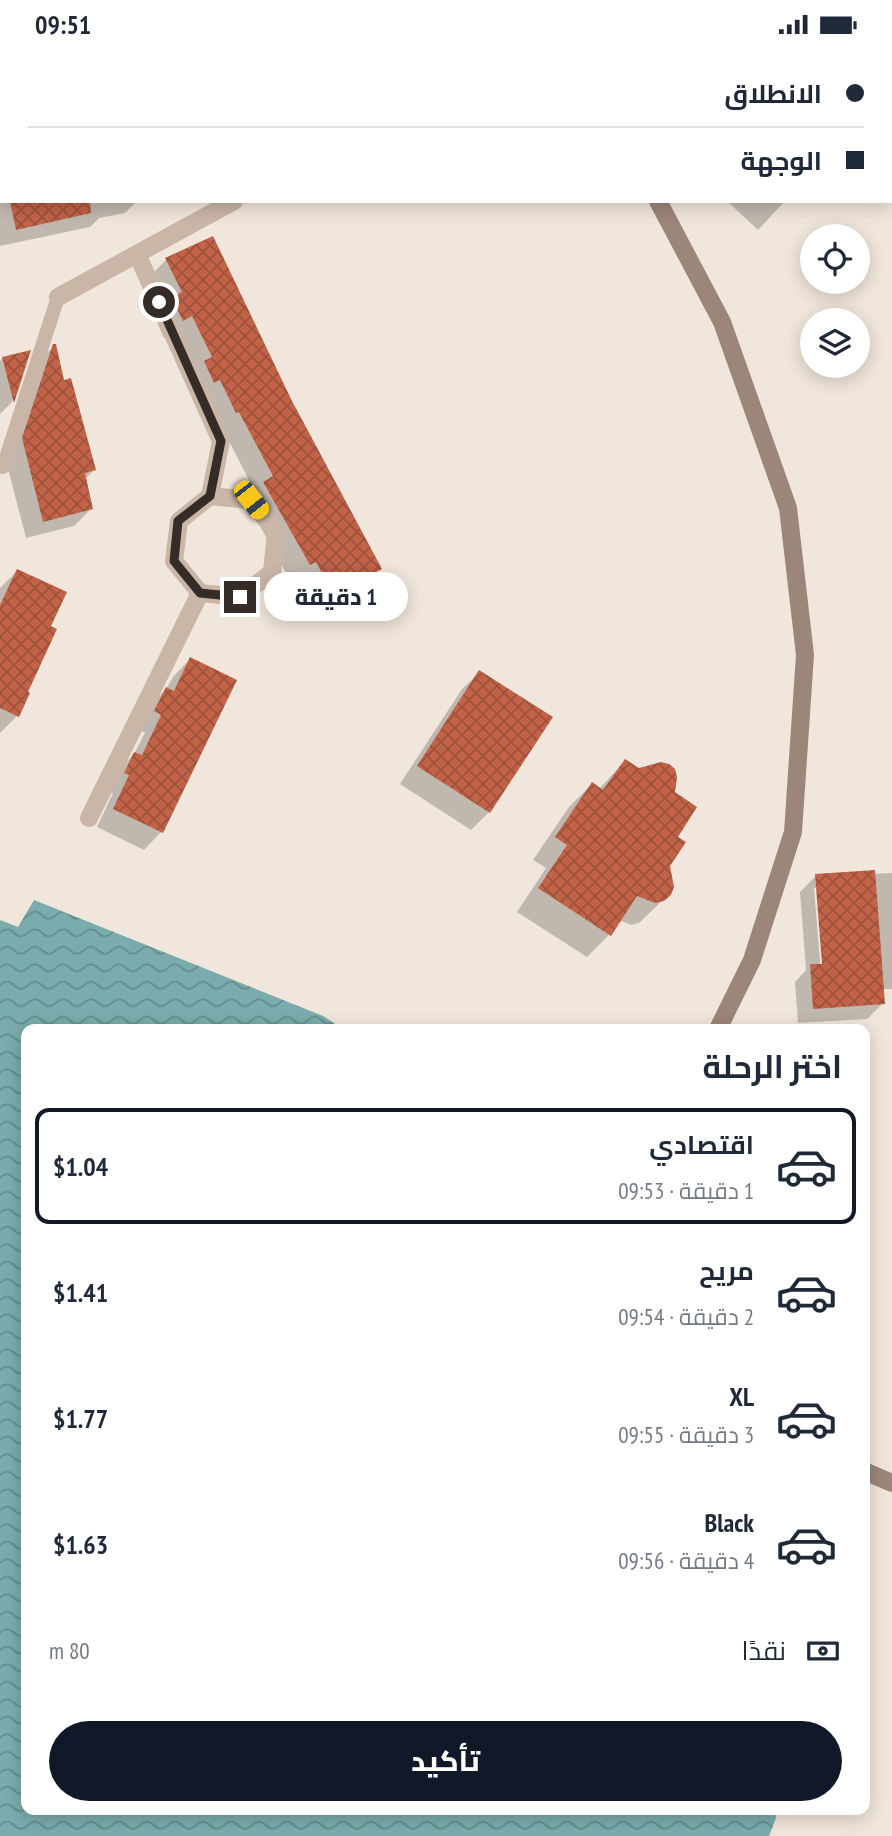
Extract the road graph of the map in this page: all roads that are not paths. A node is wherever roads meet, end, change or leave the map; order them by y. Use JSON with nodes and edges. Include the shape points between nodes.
{"nodes":[{"id":1,"x":231,"y":203,"type":"edge"},
{"id":2,"x":659,"y":203,"type":"edge"},
{"id":3,"x":138,"y":256,"type":"junction"},
{"id":4,"x":58,"y":297,"type":"joint"},
{"id":5,"x":0,"y":466,"type":"edge"},
{"id":6,"x":210,"y":496,"type":"junction"},
{"id":7,"x":200,"y":593,"type":"junction"},
{"id":8,"x":89,"y":818,"type":"dead end"},
{"id":9,"x":720,"y":1024,"type":"edge"},
{"id":10,"x":870,"y":1474,"type":"edge"},
{"id":11,"x":892,"y":1483,"type":"edge"}],
"edges":[{"from":1,"to":3,"type":"street"},
{"from":2,"to":9,"type":"main road","via":[[723,322],[788,508],[805,655],[793,832],[752,960]]},
{"from":3,"to":4,"type":"street"},
{"from":3,"to":6,"type":"street","via":[[221,441]]},
{"from":4,"to":5,"type":"lane"},
{"from":6,"to":7,"type":"street","via":[[178,521],[174,561]]},
{"from":6,"to":7,"type":"street","via":[[251,500],[276,532],[275,545],[272,572],[240,597]]},
{"from":7,"to":8,"type":"street"},
{"from":10,"to":11,"type":"main road"}]}
